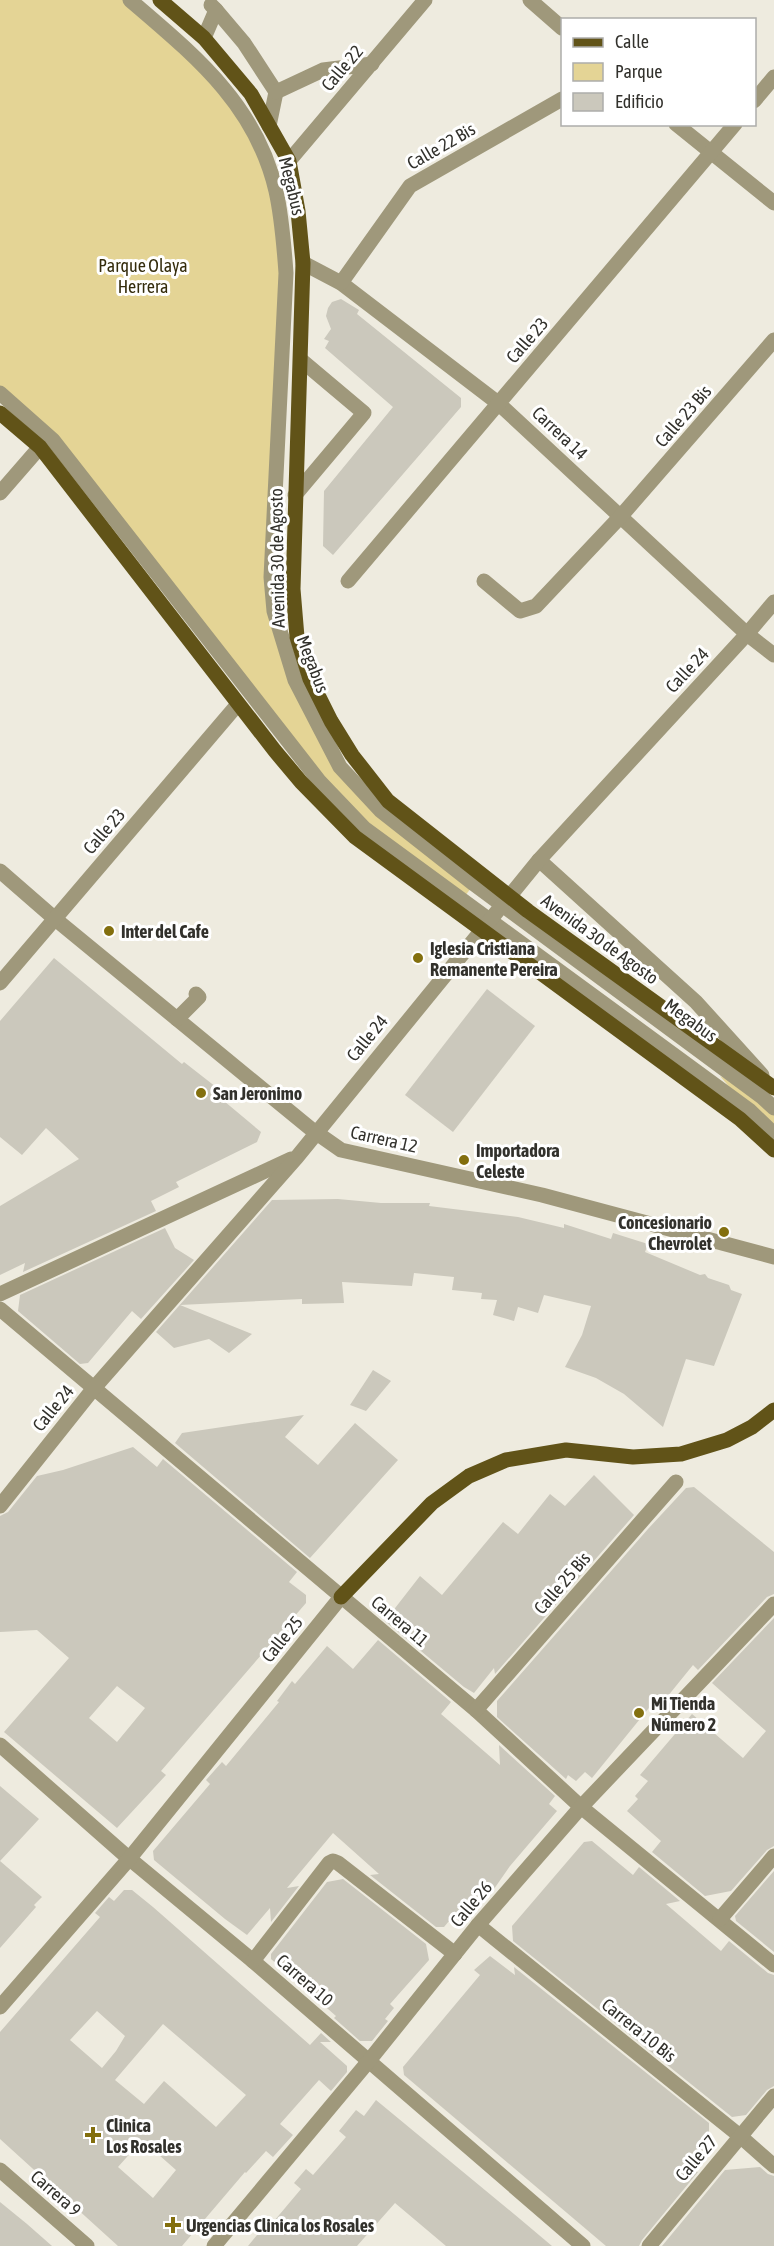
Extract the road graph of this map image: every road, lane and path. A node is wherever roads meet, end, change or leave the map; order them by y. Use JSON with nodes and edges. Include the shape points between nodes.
{"nodes":[{"id":1,"x":130,"y":0,"type":"edge"},
{"id":2,"x":160,"y":0,"type":"edge"},
{"id":3,"x":425,"y":0,"type":"edge"},
{"id":4,"x":530,"y":0,"type":"edge"},
{"id":5,"x":561,"y":27,"type":"edge"},
{"id":6,"x":204,"y":38,"type":"junction"},
{"id":7,"x":372,"y":63,"type":"junction"},
{"id":8,"x":774,"y":77,"type":"edge"},
{"id":9,"x":276,"y":92,"type":"junction"},
{"id":10,"x":756,"y":99,"type":"edge"},
{"id":11,"x":561,"y":100,"type":"edge"},
{"id":12,"x":269,"y":126,"type":"junction"},
{"id":13,"x":678,"y":126,"type":"edge"},
{"id":14,"x":733,"y":126,"type":"edge"},
{"id":15,"x":711,"y":153,"type":"junction"},
{"id":16,"x":289,"y":161,"type":"junction"},
{"id":17,"x":774,"y":203,"type":"edge"},
{"id":18,"x":303,"y":263,"type":"junction"},
{"id":19,"x":341,"y":283,"type":"junction"},
{"id":20,"x":774,"y":340,"type":"edge"},
{"id":21,"x":301,"y":360,"type":"junction"},
{"id":22,"x":0,"y":393,"type":"edge"},
{"id":23,"x":498,"y":403,"type":"junction"},
{"id":24,"x":0,"y":413,"type":"edge"},
{"id":25,"x":40,"y":447,"type":"junction"},
{"id":26,"x":0,"y":493,"type":"edge"},
{"id":27,"x":294,"y":495,"type":"junction"},
{"id":28,"x":621,"y":516,"type":"junction"},
{"id":29,"x":348,"y":581,"type":"dead end"},
{"id":30,"x":484,"y":581,"type":"dead end"},
{"id":31,"x":774,"y":602,"type":"edge"},
{"id":32,"x":747,"y":634,"type":"junction"},
{"id":33,"x":774,"y":654,"type":"edge"},
{"id":34,"x":238,"y":704,"type":"junction"},
{"id":35,"x":539,"y":860,"type":"junction"},
{"id":36,"x":0,"y":871,"type":"edge"},
{"id":37,"x":505,"y":900,"type":"junction"},
{"id":38,"x":54,"y":918,"type":"junction"},
{"id":39,"x":485,"y":924,"type":"junction"},
{"id":40,"x":0,"y":984,"type":"edge"},
{"id":41,"x":196,"y":994,"type":"dead end"},
{"id":42,"x":177,"y":1019,"type":"junction"},
{"id":43,"x":772,"y":1086,"type":"edge"},
{"id":44,"x":774,"y":1108,"type":"edge"},
{"id":45,"x":316,"y":1133,"type":"junction"},
{"id":46,"x":774,"y":1134,"type":"edge"},
{"id":47,"x":774,"y":1150,"type":"edge"},
{"id":48,"x":297,"y":1157,"type":"junction"},
{"id":49,"x":774,"y":1257,"type":"edge"},
{"id":50,"x":0,"y":1294,"type":"edge"},
{"id":51,"x":0,"y":1309,"type":"edge"},
{"id":52,"x":94,"y":1388,"type":"junction"},
{"id":53,"x":774,"y":1410,"type":"edge"},
{"id":54,"x":676,"y":1482,"type":"dead end"},
{"id":55,"x":0,"y":1506,"type":"edge"},
{"id":56,"x":341,"y":1597,"type":"junction"},
{"id":57,"x":774,"y":1604,"type":"edge"},
{"id":58,"x":476,"y":1710,"type":"junction"},
{"id":59,"x":0,"y":1745,"type":"edge"},
{"id":60,"x":581,"y":1807,"type":"junction"},
{"id":61,"x":774,"y":1856,"type":"edge"},
{"id":62,"x":129,"y":1859,"type":"junction"},
{"id":63,"x":720,"y":1919,"type":"junction"},
{"id":64,"x":478,"y":1925,"type":"junction"},
{"id":65,"x":455,"y":1954,"type":"junction"},
{"id":66,"x":253,"y":1961,"type":"junction"},
{"id":67,"x":774,"y":1965,"type":"edge"},
{"id":68,"x":0,"y":2007,"type":"edge"},
{"id":69,"x":368,"y":2062,"type":"junction"},
{"id":70,"x":774,"y":2096,"type":"edge"},
{"id":71,"x":740,"y":2136,"type":"junction"},
{"id":72,"x":774,"y":2166,"type":"edge"},
{"id":73,"x":0,"y":2170,"type":"edge"},
{"id":74,"x":87,"y":2246,"type":"edge"},
{"id":75,"x":214,"y":2246,"type":"edge"},
{"id":76,"x":583,"y":2246,"type":"edge"},
{"id":77,"x":649,"y":2246,"type":"edge"}],
"edges":[{"from":1,"to":37,"type":"street","name":"Megabus","via":[[180,43],[237,103],[264,152],[275,188],[286,273],[271,577],[274,611],[295,680],[340,767],[358,787],[380,810]]},
{"from":2,"to":6,"type":"main road","name":"Avenida 30 de Agosto"},
{"from":3,"to":7,"type":"street","name":"Calle 22"},
{"from":4,"to":5,"type":"street"},
{"from":6,"to":9,"type":"street","via":[[213,8],[244,43]]},
{"from":6,"to":12,"type":"main road","name":"Avenida 30 de Agosto","via":[[251,94]]},
{"from":7,"to":9,"type":"street","via":[[323,70]]},
{"from":7,"to":16,"type":"street","name":"Calle 22"},
{"from":8,"to":10,"type":"street"},
{"from":9,"to":12,"type":"street"},
{"from":11,"to":19,"type":"street","name":"Calle 22 Bis","via":[[410,186]]},
{"from":12,"to":16,"type":"main road","name":"Avenida 30 de Agosto"},
{"from":13,"to":15,"type":"street"},
{"from":14,"to":15,"type":"street","name":"Calle 23"},
{"from":15,"to":17,"type":"street"},
{"from":15,"to":23,"type":"street","name":"Calle 23"},
{"from":16,"to":18,"type":"main road","name":"Avenida 30 de Agosto"},
{"from":18,"to":19,"type":"street","name":"Carrera 14"},
{"from":18,"to":21,"type":"main road","name":"Avenida 30 de Agosto"},
{"from":19,"to":23,"type":"street","name":"Carrera 14"},
{"from":20,"to":28,"type":"street","name":"Calle 23 Bis"},
{"from":21,"to":27,"type":"main road","name":"Avenida 30 de Agosto"},
{"from":21,"to":27,"type":"street","via":[[364,413]]},
{"from":22,"to":39,"type":"street","via":[[53,440],[320,782],[364,828]]},
{"from":23,"to":28,"type":"street","name":"Carrera 14"},
{"from":23,"to":29,"type":"street","name":"Calle 23"},
{"from":24,"to":25,"type":"main road"},
{"from":25,"to":26,"type":"street"},
{"from":25,"to":34,"type":"main road"},
{"from":27,"to":37,"type":"main road","name":"Avenida 30 de Agosto","via":[[297,638],[310,679],[331,720],[388,801]]},
{"from":28,"to":30,"type":"street","name":"Calle 23 Bis","via":[[536,606],[520,611]]},
{"from":28,"to":32,"type":"street","name":"Carrera 14"},
{"from":31,"to":32,"type":"street","name":"Calle 24"},
{"from":32,"to":33,"type":"street","name":"Carrera 14"},
{"from":32,"to":35,"type":"street","name":"Calle 24"},
{"from":34,"to":38,"type":"street","name":"Calle 23"},
{"from":34,"to":39,"type":"main road","via":[[301,782],[356,837]]},
{"from":35,"to":37,"type":"street","name":"Calle 24"},
{"from":35,"to":43,"type":"street","via":[[696,1002]]},
{"from":36,"to":38,"type":"street","name":"Carrera 12"},
{"from":37,"to":39,"type":"street","name":"Calle 24"},
{"from":37,"to":43,"type":"main road","name":"Avenida 30 de Agosto"},
{"from":37,"to":44,"type":"street","name":"Megabus"},
{"from":38,"to":40,"type":"street","name":"Calle 23"},
{"from":38,"to":42,"type":"street","name":"Carrera 12"},
{"from":39,"to":45,"type":"street","name":"Calle 24"},
{"from":39,"to":46,"type":"street","via":[[749,1110]]},
{"from":39,"to":47,"type":"main road","via":[[740,1119]]},
{"from":41,"to":42,"type":"street","via":[[199,997]]},
{"from":42,"to":45,"type":"street","name":"Carrera 12"},
{"from":45,"to":48,"type":"street","name":"Calle 24"},
{"from":45,"to":49,"type":"street","name":"Carrera 12","via":[[341,1150],[542,1195]]},
{"from":48,"to":50,"type":"street"},
{"from":48,"to":52,"type":"street","name":"Calle 24"},
{"from":51,"to":52,"type":"street","name":"Carrera 11"},
{"from":52,"to":55,"type":"street","name":"Calle 24"},
{"from":52,"to":56,"type":"street","name":"Carrera 11"},
{"from":53,"to":56,"type":"main road","name":"Calle 25","via":[[727,1440],[681,1454],[633,1456],[566,1450],[506,1460],[468,1476],[432,1503]]},
{"from":54,"to":58,"type":"street","name":"Calle 25 Bis"},
{"from":56,"to":58,"type":"street","name":"Carrera 11"},
{"from":56,"to":62,"type":"street","name":"Calle 25"},
{"from":57,"to":60,"type":"street","name":"Calle 26"},
{"from":58,"to":60,"type":"street","name":"Carrera 11"},
{"from":59,"to":62,"type":"street","name":"Carrera 10"},
{"from":60,"to":63,"type":"street","name":"Carrera 11"},
{"from":60,"to":64,"type":"street","name":"Calle 26"},
{"from":61,"to":63,"type":"street"},
{"from":62,"to":66,"type":"street","name":"Carrera 10"},
{"from":62,"to":68,"type":"street","name":"Calle 25"},
{"from":63,"to":67,"type":"street","name":"Carrera 11"},
{"from":64,"to":65,"type":"street","name":"Calle 26"},
{"from":64,"to":71,"type":"street","name":"Carrera 10 Bis"},
{"from":65,"to":66,"type":"street","via":[[333,1861]]},
{"from":65,"to":69,"type":"street","name":"Calle 26"},
{"from":66,"to":69,"type":"street","name":"Carrera 10"},
{"from":69,"to":75,"type":"street","name":"Calle 26"},
{"from":69,"to":76,"type":"street","name":"Carrera 10"},
{"from":70,"to":71,"type":"street","name":"Calle 27"},
{"from":71,"to":72,"type":"street","name":"Carrera 10 Bis"},
{"from":71,"to":77,"type":"street","name":"Calle 27"},
{"from":73,"to":74,"type":"street","name":"Carrera 9"}]}
